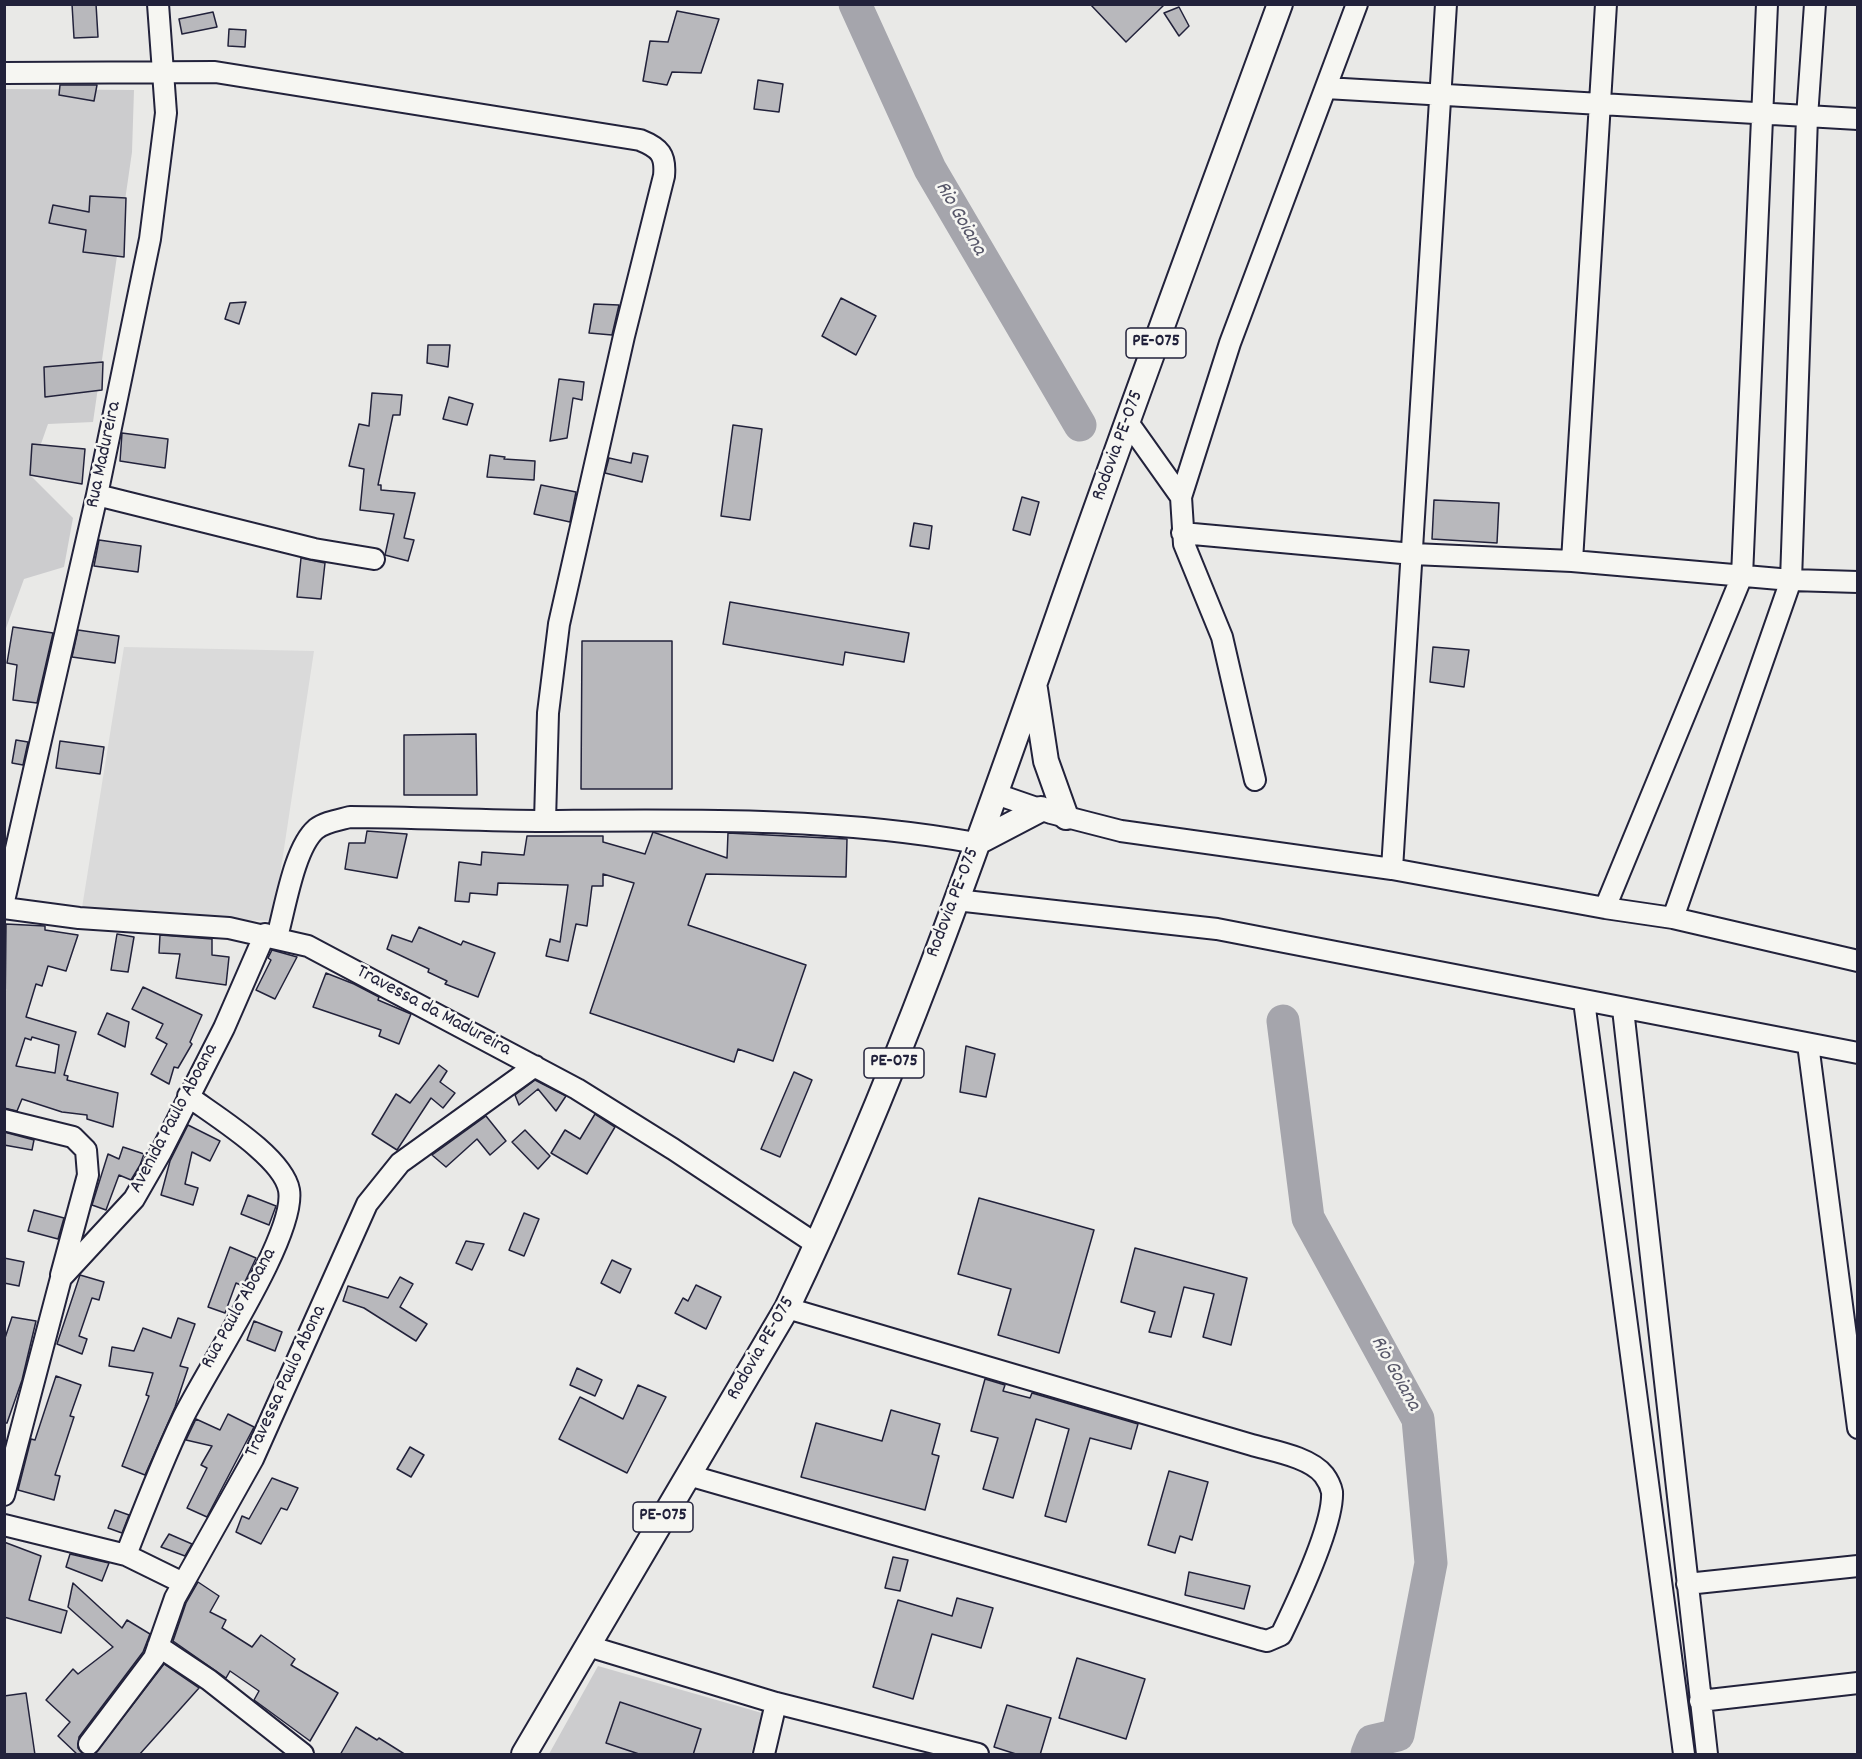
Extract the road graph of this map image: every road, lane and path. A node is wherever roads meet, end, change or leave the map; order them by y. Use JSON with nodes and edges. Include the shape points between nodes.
{"nodes":[{"id":1,"x":158,"y":4,"type":"edge"},
{"id":2,"x":1280,"y":4,"type":"edge"},
{"id":3,"x":1357,"y":4,"type":"edge"},
{"id":4,"x":1446,"y":4,"type":"edge"},
{"id":5,"x":1606,"y":4,"type":"edge"},
{"id":6,"x":1767,"y":4,"type":"edge"},
{"id":7,"x":1815,"y":4,"type":"edge"},
{"id":8,"x":165,"y":70,"type":"junction"},
{"id":9,"x":4,"y":73,"type":"edge"},
{"id":10,"x":1326,"y":88,"type":"junction"},
{"id":11,"x":1441,"y":96,"type":"junction"},
{"id":12,"x":1599,"y":106,"type":"junction"},
{"id":13,"x":1761,"y":113,"type":"junction"},
{"id":14,"x":1807,"y":117,"type":"junction"},
{"id":15,"x":1857,"y":119,"type":"edge"},
{"id":16,"x":1127,"y":421,"type":"junction"},
{"id":17,"x":97,"y":495,"type":"junction"},
{"id":18,"x":1181,"y":497,"type":"junction"},
{"id":19,"x":1182,"y":533,"type":"junction"},
{"id":20,"x":1413,"y":554,"type":"junction"},
{"id":21,"x":374,"y":559,"type":"dead end"},
{"id":22,"x":1572,"y":561,"type":"junction"},
{"id":23,"x":1742,"y":576,"type":"junction"},
{"id":24,"x":1791,"y":580,"type":"junction"},
{"id":25,"x":1857,"y":582,"type":"edge"},
{"id":26,"x":1035,"y":683,"type":"junction"},
{"id":27,"x":1255,"y":780,"type":"dead end"},
{"id":28,"x":996,"y":794,"type":"junction"},
{"id":29,"x":1041,"y":809,"type":"junction"},
{"id":30,"x":14,"y":812,"type":"edge"},
{"id":31,"x":1066,"y":817,"type":"junction"},
{"id":32,"x":545,"y":821,"type":"junction"},
{"id":33,"x":976,"y":843,"type":"junction"},
{"id":34,"x":1392,"y":869,"type":"junction"},
{"id":35,"x":956,"y":900,"type":"junction"},
{"id":36,"x":4,"y":901,"type":"edge"},
{"id":37,"x":1605,"y":908,"type":"junction"},
{"id":38,"x":4,"y":909,"type":"edge"},
{"id":39,"x":1672,"y":918,"type":"junction"},
{"id":40,"x":271,"y":936,"type":"junction"},
{"id":41,"x":1857,"y":961,"type":"edge"},
{"id":42,"x":1584,"y":1001,"type":"junction"},
{"id":43,"x":1623,"y":1009,"type":"junction"},
{"id":44,"x":1808,"y":1044,"type":"junction"},
{"id":45,"x":1857,"y":1053,"type":"edge"},
{"id":46,"x":535,"y":1066,"type":"junction"},
{"id":47,"x":188,"y":1096,"type":"junction"},
{"id":48,"x":4,"y":1120,"type":"edge"},
{"id":49,"x":816,"y":1244,"type":"junction"},
{"id":50,"x":61,"y":1278,"type":"junction"},
{"id":51,"x":787,"y":1308,"type":"junction"},
{"id":52,"x":1857,"y":1428,"type":"edge"},
{"id":53,"x":688,"y":1475,"type":"junction"},
{"id":54,"x":4,"y":1495,"type":"edge"},
{"id":55,"x":4,"y":1525,"type":"edge"},
{"id":56,"x":126,"y":1555,"type":"junction"},
{"id":57,"x":1857,"y":1566,"type":"edge"},
{"id":58,"x":183,"y":1583,"type":"junction"},
{"id":59,"x":1687,"y":1584,"type":"junction"},
{"id":60,"x":158,"y":1646,"type":"junction"},
{"id":61,"x":588,"y":1646,"type":"junction"},
{"id":62,"x":1857,"y":1683,"type":"edge"},
{"id":63,"x":1700,"y":1701,"type":"junction"},
{"id":64,"x":776,"y":1703,"type":"junction"},
{"id":65,"x":89,"y":1744,"type":"dead end"},
{"id":66,"x":941,"y":1750,"type":"edge"},
{"id":67,"x":303,"y":1755,"type":"edge"},
{"id":68,"x":524,"y":1755,"type":"edge"},
{"id":69,"x":764,"y":1755,"type":"edge"},
{"id":70,"x":978,"y":1755,"type":"edge"},
{"id":71,"x":1684,"y":1755,"type":"edge"},
{"id":72,"x":1707,"y":1755,"type":"edge"}],
"edges":[{"from":1,"to":8,"type":"street","name":"Rua Madureira"},
{"from":2,"to":16,"type":"main road","name":"Rodovia PE-075","number":"PE-075"},
{"from":3,"to":10,"type":"street"},
{"from":4,"to":11,"type":"street"},
{"from":5,"to":12,"type":"street"},
{"from":6,"to":13,"type":"street"},
{"from":7,"to":14,"type":"street"},
{"from":8,"to":9,"type":"street"},
{"from":8,"to":17,"type":"street","name":"Rua Madureira","via":[[164,135],[150,239]]},
{"from":8,"to":32,"type":"street","via":[[257,78],[640,140],[655,146],[665,158],[664,176],[559,624],[548,713]]},
{"from":10,"to":11,"type":"street"},
{"from":10,"to":18,"type":"street","via":[[1230,343]]},
{"from":11,"to":12,"type":"street"},
{"from":11,"to":20,"type":"street"},
{"from":12,"to":13,"type":"street"},
{"from":12,"to":22,"type":"street"},
{"from":13,"to":14,"type":"street"},
{"from":13,"to":23,"type":"street"},
{"from":14,"to":15,"type":"street"},
{"from":14,"to":24,"type":"street"},
{"from":16,"to":18,"type":"street"},
{"from":16,"to":26,"type":"main road","name":"Rodovia PE-075","number":"PE-075"},
{"from":17,"to":21,"type":"street","via":[[314,549]]},
{"from":17,"to":30,"type":"street","name":"Rua Madureira"},
{"from":18,"to":19,"type":"street"},
{"from":19,"to":20,"type":"street"},
{"from":19,"to":27,"type":"street","via":[[1222,637]]},
{"from":20,"to":22,"type":"street"},
{"from":20,"to":34,"type":"street"},
{"from":22,"to":23,"type":"street"},
{"from":23,"to":24,"type":"street"},
{"from":23,"to":37,"type":"street"},
{"from":24,"to":25,"type":"street"},
{"from":24,"to":39,"type":"street"},
{"from":26,"to":28,"type":"main road","name":"Rodovia PE-075","number":"PE-075"},
{"from":26,"to":31,"type":"main road","via":[[1046,761]]},
{"from":28,"to":29,"type":"street"},
{"from":28,"to":33,"type":"main road","name":"Rodovia PE-075","number":"PE-075"},
{"from":29,"to":31,"type":"street"},
{"from":29,"to":33,"type":"main road"},
{"from":30,"to":36,"type":"street","name":"Rua Madureira"},
{"from":31,"to":34,"type":"street","via":[[1121,831]]},
{"from":32,"to":33,"type":"street","name":"Avenida Paulo Aboana","via":[[822,825]]},
{"from":32,"to":40,"type":"street","name":"Avenida Paulo Aboana","via":[[350,817],[317,828],[300,853]]},
{"from":33,"to":35,"type":"main road","name":"Rodovia PE-075","number":"PE-075"},
{"from":34,"to":37,"type":"street"},
{"from":35,"to":42,"type":"street","via":[[1217,929]]},
{"from":35,"to":49,"type":"main road","name":"Rodovia PE-075","number":"PE-075","via":[[896,1057]]},
{"from":37,"to":39,"type":"street"},
{"from":38,"to":40,"type":"street","name":"Travessa da Madureira","via":[[229,928]]},
{"from":39,"to":41,"type":"street"},
{"from":40,"to":46,"type":"street","name":"Travessa da Madureira","via":[[308,946]]},
{"from":40,"to":47,"type":"street","name":"Avenida Paulo Aboana"},
{"from":42,"to":43,"type":"street"},
{"from":42,"to":71,"type":"street"},
{"from":43,"to":44,"type":"street"},
{"from":43,"to":59,"type":"street"},
{"from":44,"to":45,"type":"street"},
{"from":44,"to":52,"type":"street"},
{"from":46,"to":49,"type":"street","name":"Travessa da Madureira","via":[[673,1149]]},
{"from":46,"to":58,"type":"street","name":"Travessa Paulo Abona","via":[[418,1148],[400,1163],[367,1204],[253,1459]]},
{"from":47,"to":50,"type":"street","name":"Avenida Paulo Aboana","via":[[134,1199]]},
{"from":47,"to":56,"type":"street","name":"Rua Paulo Aboana","via":[[272,1159],[286,1180],[289,1201],[282,1232],[228,1338],[202,1379]]},
{"from":48,"to":50,"type":"street","via":[[62,1133],[82,1144],[89,1160]]},
{"from":49,"to":51,"type":"main road","name":"Rodovia PE-075","number":"PE-075"},
{"from":50,"to":54,"type":"street","name":"Avenida Paulo Aboana"},
{"from":51,"to":53,"type":"main road","name":"Rodovia PE-075","number":"PE-075"},
{"from":51,"to":53,"type":"street","via":[[1261,1447],[1323,1474],[1332,1490],[1330,1510],[1300,1596],[1281,1635],[1267,1641],[1259,1639]]},
{"from":53,"to":61,"type":"main road","name":"Rodovia PE-075","number":"PE-075"},
{"from":55,"to":56,"type":"street"},
{"from":56,"to":58,"type":"street"},
{"from":57,"to":59,"type":"street"},
{"from":58,"to":60,"type":"street","name":"Travessa Paulo Abona"},
{"from":59,"to":63,"type":"street"},
{"from":60,"to":65,"type":"street","name":"Travessa Paulo Abona","via":[[147,1669]]},
{"from":60,"to":67,"type":"street","via":[[209,1680]]},
{"from":61,"to":64,"type":"street"},
{"from":61,"to":68,"type":"main road","name":"Rodovia PE-075","number":"PE-075"},
{"from":62,"to":63,"type":"street"},
{"from":63,"to":72,"type":"street"},
{"from":64,"to":66,"type":"street"},
{"from":64,"to":69,"type":"street"},
{"from":66,"to":70,"type":"street"}]}
